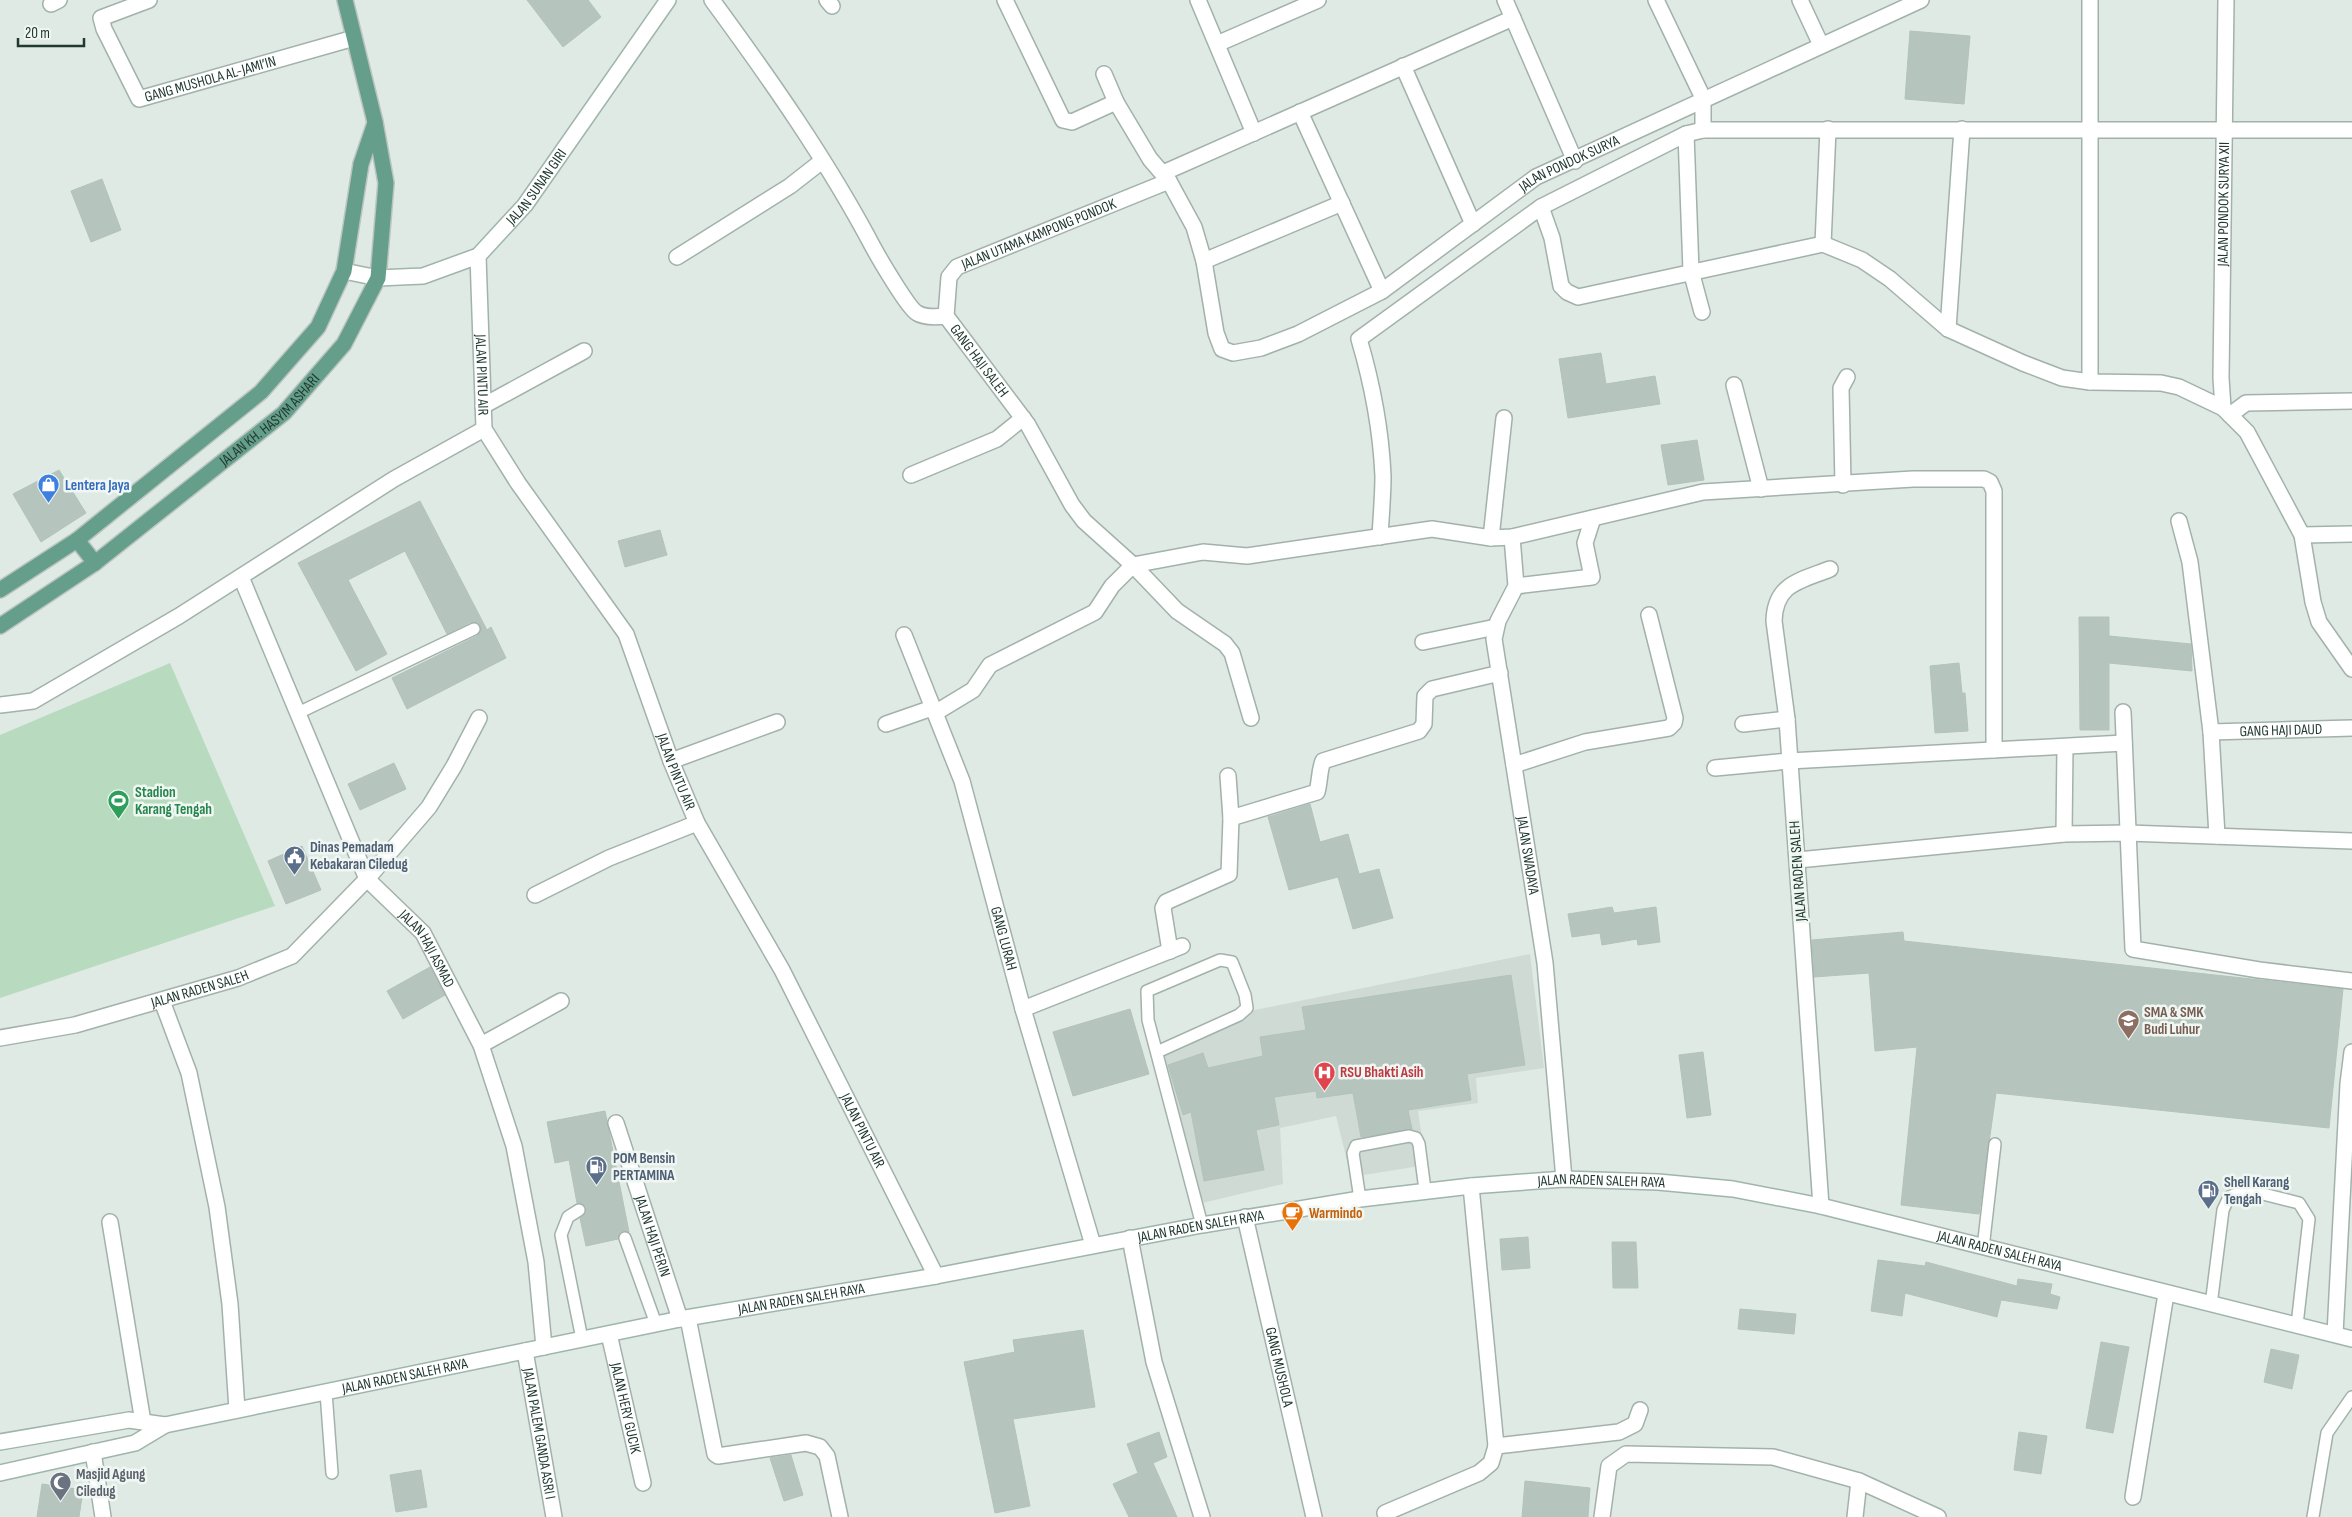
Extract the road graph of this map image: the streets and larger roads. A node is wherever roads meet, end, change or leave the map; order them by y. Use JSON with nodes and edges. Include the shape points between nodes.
{"nodes":[{"id":1,"x":149,"y":0,"type":"edge"},
{"id":2,"x":345,"y":0,"type":"edge"},
{"id":3,"x":668,"y":0,"type":"edge"},
{"id":4,"x":712,"y":0,"type":"edge"},
{"id":5,"x":1005,"y":0,"type":"edge"},
{"id":6,"x":1198,"y":0,"type":"edge"},
{"id":7,"x":1318,"y":0,"type":"edge"},
{"id":8,"x":1505,"y":0,"type":"edge"},
{"id":9,"x":1656,"y":0,"type":"edge"},
{"id":10,"x":1800,"y":0,"type":"edge"},
{"id":11,"x":1921,"y":0,"type":"edge"},
{"id":12,"x":2090,"y":0,"type":"edge"},
{"id":13,"x":2226,"y":0,"type":"edge"},
{"id":14,"x":1296,"y":4,"type":"edge"},
{"id":15,"x":1512,"y":18,"type":"junction"},
{"id":16,"x":354,"y":38,"type":"junction"},
{"id":17,"x":1217,"y":44,"type":"junction"},
{"id":18,"x":1821,"y":45,"type":"junction"},
{"id":19,"x":1403,"y":66,"type":"junction"},
{"id":20,"x":1104,"y":74,"type":"dead end"},
{"id":21,"x":1703,"y":98,"type":"junction"},
{"id":22,"x":1116,"y":102,"type":"junction"},
{"id":23,"x":1300,"y":112,"type":"junction"},
{"id":24,"x":375,"y":122,"type":"junction"},
{"id":25,"x":1828,"y":129,"type":"junction"},
{"id":26,"x":1703,"y":130,"type":"junction"},
{"id":27,"x":1962,"y":130,"type":"junction"},
{"id":28,"x":2091,"y":130,"type":"junction"},
{"id":29,"x":2225,"y":130,"type":"junction"},
{"id":30,"x":2352,"y":130,"type":"edge"},
{"id":31,"x":1254,"y":133,"type":"junction"},
{"id":32,"x":1686,"y":134,"type":"junction"},
{"id":33,"x":1575,"y":160,"type":"junction"},
{"id":34,"x":822,"y":162,"type":"junction"},
{"id":35,"x":1166,"y":177,"type":"junction"},
{"id":36,"x":1342,"y":203,"type":"junction"},
{"id":37,"x":1540,"y":207,"type":"junction"},
{"id":38,"x":1473,"y":224,"type":"junction"},
{"id":39,"x":1823,"y":244,"type":"junction"},
{"id":40,"x":478,"y":256,"type":"junction"},
{"id":41,"x":677,"y":257,"type":"dead end"},
{"id":42,"x":1204,"y":261,"type":"junction"},
{"id":43,"x":344,"y":271,"type":"junction"},
{"id":44,"x":1691,"y":272,"type":"junction"},
{"id":45,"x":378,"y":278,"type":"junction"},
{"id":46,"x":1382,"y":291,"type":"junction"},
{"id":47,"x":1702,"y":312,"type":"dead end"},
{"id":48,"x":946,"y":316,"type":"junction"},
{"id":49,"x":1948,"y":329,"type":"junction"},
{"id":50,"x":584,"y":351,"type":"dead end"},
{"id":51,"x":1847,"y":377,"type":"dead end"},
{"id":52,"x":2090,"y":382,"type":"junction"},
{"id":53,"x":1734,"y":385,"type":"dead end"},
{"id":54,"x":2352,"y":401,"type":"edge"},
{"id":55,"x":483,"y":406,"type":"junction"},
{"id":56,"x":2226,"y":412,"type":"junction"},
{"id":57,"x":1023,"y":418,"type":"junction"},
{"id":58,"x":1504,"y":418,"type":"dead end"},
{"id":59,"x":484,"y":429,"type":"junction"},
{"id":60,"x":911,"y":475,"type":"dead end"},
{"id":61,"x":1843,"y":485,"type":"junction"},
{"id":62,"x":1761,"y":489,"type":"junction"},
{"id":63,"x":1593,"y":518,"type":"junction"},
{"id":64,"x":2179,"y":521,"type":"dead end"},
{"id":65,"x":2302,"y":534,"type":"junction"},
{"id":66,"x":2352,"y":534,"type":"edge"},
{"id":67,"x":1380,"y":537,"type":"junction"},
{"id":68,"x":1512,"y":537,"type":"junction"},
{"id":69,"x":1491,"y":538,"type":"junction"},
{"id":70,"x":77,"y":540,"type":"junction"},
{"id":71,"x":95,"y":563,"type":"junction"},
{"id":72,"x":1133,"y":565,"type":"junction"},
{"id":73,"x":1830,"y":569,"type":"dead end"},
{"id":74,"x":241,"y":577,"type":"junction"},
{"id":75,"x":1516,"y":586,"type":"junction"},
{"id":76,"x":0,"y":590,"type":"edge"},
{"id":77,"x":1650,"y":615,"type":"dead end"},
{"id":78,"x":0,"y":626,"type":"edge"},
{"id":79,"x":1496,"y":627,"type":"junction"},
{"id":80,"x":904,"y":635,"type":"dead end"},
{"id":81,"x":1423,"y":642,"type":"dead end"},
{"id":82,"x":2352,"y":669,"type":"edge"},
{"id":83,"x":1500,"y":673,"type":"junction"},
{"id":84,"x":0,"y":705,"type":"edge"},
{"id":85,"x":933,"y":710,"type":"junction"},
{"id":86,"x":2123,"y":712,"type":"dead end"},
{"id":87,"x":479,"y":718,"type":"dead end"},
{"id":88,"x":1251,"y":718,"type":"dead end"},
{"id":89,"x":1788,"y":719,"type":"junction"},
{"id":90,"x":777,"y":722,"type":"dead end"},
{"id":91,"x":886,"y":724,"type":"dead end"},
{"id":92,"x":1743,"y":724,"type":"dead end"},
{"id":93,"x":2352,"y":728,"type":"edge"},
{"id":94,"x":2211,"y":732,"type":"junction"},
{"id":95,"x":2124,"y":743,"type":"junction"},
{"id":96,"x":2065,"y":747,"type":"junction"},
{"id":97,"x":1994,"y":750,"type":"junction"},
{"id":98,"x":671,"y":761,"type":"junction"},
{"id":99,"x":1790,"y":761,"type":"junction"},
{"id":100,"x":1514,"y":765,"type":"junction"},
{"id":101,"x":1715,"y":768,"type":"dead end"},
{"id":102,"x":1228,"y":776,"type":"dead end"},
{"id":103,"x":1231,"y":818,"type":"junction"},
{"id":104,"x":697,"y":822,"type":"junction"},
{"id":105,"x":2128,"y":833,"type":"junction"},
{"id":106,"x":2064,"y":834,"type":"junction"},
{"id":107,"x":2217,"y":836,"type":"junction"},
{"id":108,"x":2352,"y":841,"type":"edge"},
{"id":109,"x":1798,"y":860,"type":"junction"},
{"id":110,"x":368,"y":879,"type":"junction"},
{"id":111,"x":535,"y":894,"type":"dead end"},
{"id":112,"x":2352,"y":981,"type":"edge"},
{"id":113,"x":162,"y":1001,"type":"junction"},
{"id":114,"x":561,"y":1002,"type":"dead end"},
{"id":115,"x":1023,"y":1008,"type":"junction"},
{"id":116,"x":0,"y":1038,"type":"edge"},
{"id":117,"x":481,"y":1045,"type":"junction"},
{"id":118,"x":2352,"y":1052,"type":"edge"},
{"id":119,"x":616,"y":1123,"type":"dead end"},
{"id":120,"x":1564,"y":1179,"type":"junction"},
{"id":121,"x":1471,"y":1186,"type":"junction"},
{"id":122,"x":1821,"y":1206,"type":"junction"},
{"id":123,"x":1245,"y":1218,"type":"junction"},
{"id":124,"x":110,"y":1222,"type":"dead end"},
{"id":125,"x":1130,"y":1238,"type":"junction"},
{"id":126,"x":1094,"y":1245,"type":"junction"},
{"id":127,"x":936,"y":1276,"type":"junction"},
{"id":128,"x":2166,"y":1294,"type":"junction"},
{"id":129,"x":684,"y":1318,"type":"junction"},
{"id":130,"x":609,"y":1334,"type":"junction"},
{"id":131,"x":2334,"y":1334,"type":"junction"},
{"id":132,"x":2352,"y":1338,"type":"edge"},
{"id":133,"x":544,"y":1347,"type":"junction"},
{"id":134,"x":525,"y":1350,"type":"junction"},
{"id":135,"x":237,"y":1410,"type":"junction"},
{"id":136,"x":1640,"y":1410,"type":"dead end"},
{"id":137,"x":143,"y":1422,"type":"junction"},
{"id":138,"x":165,"y":1425,"type":"junction"},
{"id":139,"x":0,"y":1442,"type":"edge"},
{"id":140,"x":1496,"y":1446,"type":"junction"},
{"id":141,"x":93,"y":1452,"type":"junction"},
{"id":142,"x":0,"y":1473,"type":"edge"},
{"id":143,"x":1859,"y":1482,"type":"junction"},
{"id":144,"x":643,"y":1483,"type":"dead end"},
{"id":145,"x":2133,"y":1497,"type":"dead end"},
{"id":146,"x":1384,"y":1513,"type":"dead end"},
{"id":147,"x":102,"y":1517,"type":"edge"},
{"id":148,"x":554,"y":1517,"type":"edge"},
{"id":149,"x":840,"y":1517,"type":"edge"},
{"id":150,"x":1202,"y":1517,"type":"edge"},
{"id":151,"x":1314,"y":1517,"type":"edge"},
{"id":152,"x":1602,"y":1517,"type":"edge"},
{"id":153,"x":1855,"y":1517,"type":"edge"},
{"id":154,"x":1938,"y":1517,"type":"edge"}],
"edges":[{"from":1,"to":16,"type":"street","name":"GANG MUSHOLA AL-JAMI’IN","via":[[101,18],[139,99]]},
{"from":2,"to":16,"type":"main road","name":"JALAN KH. HASYIM ASHARI"},
{"from":3,"to":40,"type":"street","name":"JALAN SUNAN GIRI","via":[[525,205]]},
{"from":4,"to":34,"type":"street","name":"GANG HAJI SALEH","via":[[778,90]]},
{"from":5,"to":22,"type":"street","via":[[1063,120],[1072,122]]},
{"from":6,"to":17,"type":"street"},
{"from":7,"to":14,"type":"street"},
{"from":8,"to":15,"type":"street"},
{"from":9,"to":21,"type":"street"},
{"from":10,"to":18,"type":"street"},
{"from":11,"to":18,"type":"street","name":"JALAN PONDOK SURYA"},
{"from":12,"to":28,"type":"street"},
{"from":13,"to":29,"type":"street","name":"JALAN PONDOK SURYA XII"},
{"from":14,"to":17,"type":"street"},
{"from":15,"to":19,"type":"street","name":"JALAN UTAMA KAMPONG PONDOK"},
{"from":15,"to":33,"type":"street"},
{"from":16,"to":24,"type":"main road","name":"JALAN KH. HASYIM ASHARI"},
{"from":17,"to":31,"type":"street"},
{"from":18,"to":21,"type":"street","name":"JALAN PONDOK SURYA"},
{"from":19,"to":23,"type":"street","name":"JALAN UTAMA KAMPONG PONDOK"},
{"from":19,"to":38,"type":"street"},
{"from":20,"to":22,"type":"street"},
{"from":21,"to":26,"type":"street"},
{"from":21,"to":33,"type":"street","name":"JALAN PONDOK SURYA"},
{"from":22,"to":35,"type":"street","via":[[1150,159]]},
{"from":23,"to":31,"type":"street","name":"JALAN UTAMA KAMPONG PONDOK"},
{"from":23,"to":36,"type":"street"},
{"from":24,"to":43,"type":"main road","name":"JALAN KH. HASYIM ASHARI","via":[[361,164]]},
{"from":24,"to":45,"type":"main road","name":"JALAN KH. HASYIM ASHARI","via":[[386,183]]},
{"from":25,"to":26,"type":"street"},
{"from":25,"to":27,"type":"street"},
{"from":25,"to":39,"type":"street"},
{"from":26,"to":32,"type":"street"},
{"from":27,"to":28,"type":"street"},
{"from":27,"to":49,"type":"street"},
{"from":28,"to":29,"type":"street"},
{"from":28,"to":52,"type":"street"},
{"from":29,"to":30,"type":"street"},
{"from":29,"to":56,"type":"street","name":"JALAN PONDOK SURYA XII","via":[[2221,378]]},
{"from":31,"to":35,"type":"street","name":"JALAN UTAMA KAMPONG PONDOK"},
{"from":32,"to":37,"type":"street"},
{"from":32,"to":44,"type":"street"},
{"from":33,"to":38,"type":"street","name":"JALAN PONDOK SURYA","via":[[1536,177]]},
{"from":34,"to":41,"type":"street","via":[[790,186]]},
{"from":34,"to":48,"type":"street","name":"GANG HAJI SALEH","via":[[884,268],[916,313],[930,317]]},
{"from":35,"to":42,"type":"street","via":[[1194,227]]},
{"from":35,"to":48,"type":"street","name":"JALAN UTAMA KAMPONG PONDOK","via":[[957,267],[950,276]]},
{"from":36,"to":42,"type":"street"},
{"from":36,"to":46,"type":"street"},
{"from":37,"to":44,"type":"street","via":[[1552,238],[1561,286],[1578,297]]},
{"from":37,"to":67,"type":"street","via":[[1359,339],[1376,416],[1382,475]]},
{"from":38,"to":46,"type":"street","name":"JALAN PONDOK SURYA"},
{"from":39,"to":44,"type":"street"},
{"from":39,"to":49,"type":"street","via":[[1862,260],[1890,279]]},
{"from":40,"to":45,"type":"street","name":"JALAN SUNAN GIRI","via":[[423,276]]},
{"from":40,"to":55,"type":"street","name":"JALAN PINTU AIR"},
{"from":42,"to":46,"type":"street","name":"JALAN PONDOK SURYA","via":[[1216,333],[1222,349],[1233,353],[1261,348],[1298,334]]},
{"from":43,"to":45,"type":"street","name":"JALAN SUNAN GIRI"},
{"from":43,"to":70,"type":"main road","name":"JALAN KH. HASYIM ASHARI","via":[[318,327],[261,392]]},
{"from":44,"to":47,"type":"street"},
{"from":45,"to":71,"type":"main road","name":"JALAN KH. HASYIM ASHARI","via":[[344,344],[284,413]]},
{"from":48,"to":57,"type":"street","name":"GANG HAJI SALEH"},
{"from":49,"to":52,"type":"street","via":[[2062,378]]},
{"from":50,"to":55,"type":"street"},
{"from":51,"to":61,"type":"street","via":[[1841,388]]},
{"from":52,"to":56,"type":"street","via":[[2161,383],[2179,387]]},
{"from":53,"to":62,"type":"street"},
{"from":54,"to":56,"type":"street","via":[[2246,403]]},
{"from":55,"to":59,"type":"street","name":"JALAN PINTU AIR"},
{"from":56,"to":65,"type":"street","via":[[2247,432]]},
{"from":57,"to":60,"type":"street","via":[[997,439]]},
{"from":57,"to":72,"type":"street","name":"GANG HAJI SALEH","via":[[1072,505],[1084,521]]},
{"from":58,"to":69,"type":"street"},
{"from":59,"to":74,"type":"street","via":[[394,479]]},
{"from":59,"to":98,"type":"street","name":"JALAN PINTU AIR","via":[[518,483],[626,634]]},
{"from":61,"to":62,"type":"street"},
{"from":61,"to":97,"type":"street","via":[[1913,479],[1984,479],[1990,482],[1994,491]]},
{"from":62,"to":63,"type":"street","via":[[1703,492]]},
{"from":63,"to":68,"type":"street"},
{"from":63,"to":75,"type":"street","via":[[1585,543],[1592,576]]},
{"from":64,"to":94,"type":"street","via":[[2190,562]]},
{"from":65,"to":66,"type":"street"},
{"from":65,"to":82,"type":"street","via":[[2319,622]]},
{"from":67,"to":69,"type":"street","via":[[1432,530]]},
{"from":67,"to":72,"type":"street","via":[[1247,556],[1203,552]]},
{"from":68,"to":69,"type":"street"},
{"from":68,"to":75,"type":"street"},
{"from":70,"to":71,"type":"main road"},
{"from":70,"to":76,"type":"main road","name":"JALAN KH. HASYIM ASHARI"},
{"from":71,"to":78,"type":"main road","name":"JALAN KH. HASYIM ASHARI"},
{"from":72,"to":85,"type":"street","via":[[1112,586],[1094,612],[990,665],[974,690]]},
{"from":72,"to":88,"type":"street","name":"GANG HAJI SALEH","via":[[1178,611],[1225,644],[1232,653]]},
{"from":73,"to":89,"type":"street","name":"JALAN RADEN SALEH","via":[[1792,584],[1781,593],[1774,606]]},
{"from":74,"to":84,"type":"street","via":[[33,702]]},
{"from":74,"to":110,"type":"street","name":"JALAN HAJI ASMAD"},
{"from":75,"to":79,"type":"street","name":"JALAN SWADAYA"},
{"from":77,"to":100,"type":"street","via":[[1674,723],[1669,728],[1585,742]]},
{"from":79,"to":81,"type":"street"},
{"from":79,"to":83,"type":"street","name":"JALAN SWADAYA","via":[[1494,639]]},
{"from":80,"to":85,"type":"street","name":"GANG LURAH"},
{"from":83,"to":100,"type":"street","name":"JALAN SWADAYA"},
{"from":83,"to":103,"type":"street","via":[[1432,688],[1425,696],[1424,724],[1419,731],[1323,761],[1316,792]]},
{"from":85,"to":91,"type":"street"},
{"from":85,"to":115,"type":"street","name":"GANG LURAH","via":[[962,781]]},
{"from":86,"to":95,"type":"street"},
{"from":87,"to":110,"type":"street","name":"JALAN RADEN SALEH","via":[[429,807]]},
{"from":89,"to":92,"type":"street"},
{"from":89,"to":99,"type":"street","name":"JALAN RADEN SALEH"},
{"from":90,"to":98,"type":"street"},
{"from":93,"to":94,"type":"street","name":"GANG HAJI DAUD"},
{"from":94,"to":107,"type":"street"},
{"from":95,"to":96,"type":"street"},
{"from":95,"to":105,"type":"street"},
{"from":96,"to":97,"type":"street"},
{"from":96,"to":106,"type":"street"},
{"from":97,"to":99,"type":"street"},
{"from":98,"to":104,"type":"street","name":"JALAN PINTU AIR"},
{"from":99,"to":101,"type":"street"},
{"from":99,"to":109,"type":"street","name":"JALAN RADEN SALEH"},
{"from":100,"to":120,"type":"street","name":"JALAN SWADAYA","via":[[1545,963]]},
{"from":102,"to":103,"type":"street"},
{"from":103,"to":115,"type":"street","via":[[1228,874],[1166,902],[1163,908],[1176,949]]},
{"from":104,"to":111,"type":"street","via":[[609,858]]},
{"from":104,"to":127,"type":"street","name":"JALAN PINTU AIR","via":[[782,970]]},
{"from":105,"to":106,"type":"street"},
{"from":105,"to":107,"type":"street"},
{"from":105,"to":112,"type":"street","via":[[2133,949],[2259,970]]},
{"from":106,"to":109,"type":"street"},
{"from":107,"to":108,"type":"street"},
{"from":109,"to":122,"type":"street","name":"JALAN RADEN SALEH"},
{"from":110,"to":113,"type":"street","name":"JALAN RADEN SALEH","via":[[292,956],[238,978]]},
{"from":110,"to":117,"type":"street","name":"JALAN HAJI ASMAD","via":[[423,933]]},
{"from":113,"to":116,"type":"street","name":"JALAN RADEN SALEH","via":[[75,1025]]},
{"from":113,"to":135,"type":"street","via":[[189,1073],[217,1207],[230,1304]]},
{"from":114,"to":117,"type":"street"},
{"from":115,"to":126,"type":"street","name":"GANG LURAH"},
{"from":117,"to":133,"type":"street","name":"JALAN HAJI ASMAD","via":[[514,1146],[536,1262]]},
{"from":118,"to":131,"type":"street"},
{"from":119,"to":129,"type":"street","name":"JALAN HAJI PERIN"},
{"from":120,"to":121,"type":"street","name":"JALAN RADEN SALEH RAYA"},
{"from":120,"to":122,"type":"street","name":"JALAN RADEN SALEH RAYA","via":[[1724,1188]]},
{"from":121,"to":123,"type":"street","name":"JALAN RADEN SALEH RAYA","via":[[1360,1199]]},
{"from":121,"to":140,"type":"street"},
{"from":122,"to":128,"type":"street","name":"JALAN RADEN SALEH RAYA"},
{"from":123,"to":125,"type":"street","name":"JALAN RADEN SALEH RAYA"},
{"from":123,"to":151,"type":"street","name":"GANG MUSHOLA"},
{"from":124,"to":137,"type":"street"},
{"from":125,"to":126,"type":"street","name":"JALAN RADEN SALEH RAYA"},
{"from":125,"to":150,"type":"street","via":[[1154,1362]]},
{"from":126,"to":127,"type":"street","name":"JALAN RADEN SALEH RAYA"},
{"from":127,"to":129,"type":"street","name":"JALAN RADEN SALEH RAYA"},
{"from":128,"to":131,"type":"street","name":"JALAN RADEN SALEH RAYA"},
{"from":128,"to":145,"type":"street"},
{"from":129,"to":130,"type":"street","name":"JALAN RADEN SALEH RAYA"},
{"from":129,"to":149,"type":"street","name":"JALAN HAJI PERIN","via":[[714,1451],[718,1456],[806,1443],[820,1447],[827,1456]]},
{"from":130,"to":133,"type":"street","name":"JALAN RADEN SALEH RAYA"},
{"from":130,"to":144,"type":"street","name":"JALAN HERY GUCIK"},
{"from":131,"to":132,"type":"street","name":"JALAN RADEN SALEH RAYA"},
{"from":133,"to":134,"type":"street","name":"JALAN RADEN SALEH RAYA"},
{"from":134,"to":135,"type":"street","name":"JALAN RADEN SALEH RAYA"},
{"from":134,"to":148,"type":"street","name":"JALAN PALEM GANDA ASRI I"},
{"from":135,"to":138,"type":"street","name":"JALAN RADEN SALEH RAYA"},
{"from":136,"to":140,"type":"street","via":[[1635,1424],[1619,1432]]},
{"from":137,"to":138,"type":"street","name":"JALAN RADEN SALEH RAYA"},
{"from":137,"to":139,"type":"street","name":"JALAN RADEN SALEH RAYA","via":[[129,1420]]},
{"from":138,"to":141,"type":"street","name":"JALAN RADEN SALEH RAYA","via":[[135,1442]]},
{"from":140,"to":146,"type":"street","via":[[1491,1463],[1479,1473]]},
{"from":141,"to":142,"type":"street","name":"JALAN RADEN SALEH RAYA"},
{"from":141,"to":147,"type":"street"},
{"from":143,"to":152,"type":"street","via":[[1773,1457],[1626,1454],[1609,1466]]},
{"from":143,"to":153,"type":"street"},
{"from":143,"to":154,"type":"street"}]}
